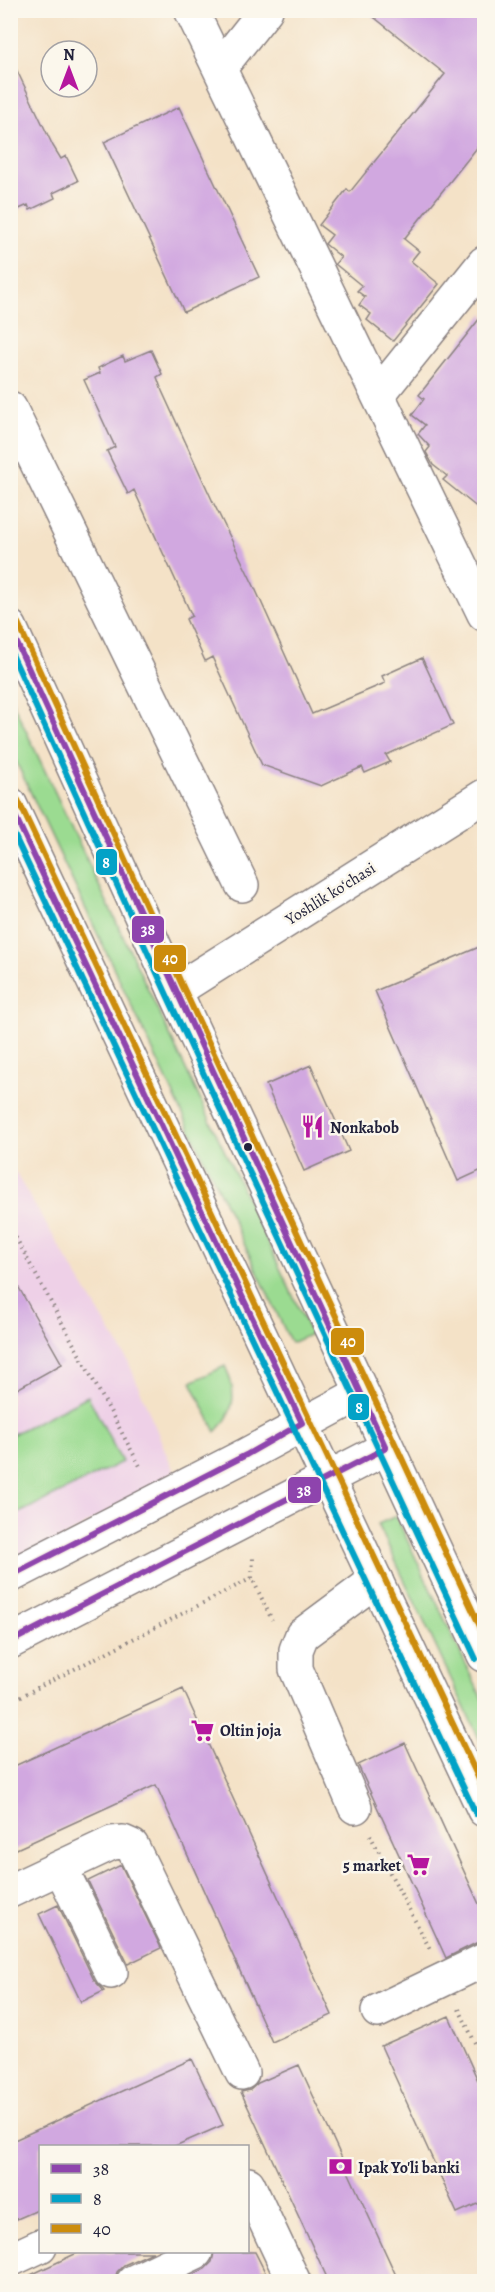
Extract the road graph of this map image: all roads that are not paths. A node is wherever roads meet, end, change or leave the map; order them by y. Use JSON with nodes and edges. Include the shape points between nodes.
{"nodes":[{"id":1,"x":191,"y":10,"type":"edge"},
{"id":2,"x":266,"y":10,"type":"edge"},
{"id":3,"x":220,"y":68,"type":"junction"},
{"id":4,"x":484,"y":263,"type":"edge"},
{"id":5,"x":378,"y":395,"type":"junction"},
{"id":6,"x":10,"y":408,"type":"edge"},
{"id":7,"x":484,"y":614,"type":"edge"},
{"id":8,"x":10,"y":627,"type":"edge"},
{"id":9,"x":484,"y":796,"type":"edge"},
{"id":10,"x":10,"y":804,"type":"edge"},
{"id":11,"x":242,"y":885,"type":"dead end"},
{"id":12,"x":175,"y":991,"type":"junction"},
{"id":13,"x":361,"y":1393,"type":"junction"},
{"id":14,"x":302,"y":1423,"type":"junction"},
{"id":15,"x":386,"y":1448,"type":"junction"},
{"id":16,"x":328,"y":1478,"type":"junction"},
{"id":17,"x":10,"y":1576,"type":"edge"},
{"id":18,"x":376,"y":1580,"type":"junction"},
{"id":19,"x":10,"y":1642,"type":"edge"},
{"id":20,"x":484,"y":1655,"type":"edge"},
{"id":21,"x":355,"y":1807,"type":"road end"},
{"id":22,"x":484,"y":1810,"type":"edge"},
{"id":23,"x":61,"y":1868,"type":"junction"},
{"id":24,"x":10,"y":1891,"type":"edge"},
{"id":25,"x":484,"y":1960,"type":"edge"},
{"id":26,"x":111,"y":1972,"type":"dead end"},
{"id":27,"x":378,"y":2011,"type":"dead end"},
{"id":28,"x":242,"y":2073,"type":"dead end"},
{"id":29,"x":249,"y":2189,"type":"edge"},
{"id":30,"x":256,"y":2223,"type":"edge"},
{"id":31,"x":39,"y":2246,"type":"edge"},
{"id":32,"x":194,"y":2253,"type":"edge"},
{"id":33,"x":10,"y":2260,"type":"edge"},
{"id":34,"x":133,"y":2282,"type":"edge"},
{"id":35,"x":294,"y":2282,"type":"edge"}],
"edges":[{"from":1,"to":3,"type":"main road"},
{"from":2,"to":3,"type":"main road"},
{"from":3,"to":5,"type":"main road"},
{"from":4,"to":5,"type":"main road"},
{"from":5,"to":7,"type":"main road"},
{"from":6,"to":11,"type":"main road"},
{"from":8,"to":12,"type":"main road"},
{"from":9,"to":12,"type":"main road","name":"Yoshlik koʻchasi"},
{"from":10,"to":14,"type":"main road"},
{"from":12,"to":13,"type":"main road"},
{"from":13,"to":14,"type":"main road"},
{"from":13,"to":15,"type":"main road"},
{"from":14,"to":16,"type":"main road"},
{"from":14,"to":17,"type":"main road"},
{"from":15,"to":16,"type":"main road"},
{"from":15,"to":20,"type":"main road"},
{"from":16,"to":18,"type":"main road"},
{"from":16,"to":19,"type":"main road"},
{"from":18,"to":21,"type":"main road","via":[[302,1635],[296,1650],[296,1669]]},
{"from":18,"to":22,"type":"main road"},
{"from":23,"to":24,"type":"main road"},
{"from":23,"to":26,"type":"main road"},
{"from":23,"to":28,"type":"main road","via":[[112,1843],[132,1846]]},
{"from":25,"to":27,"type":"main road"},
{"from":29,"to":30,"type":"main road"},
{"from":30,"to":35,"type":"main road"},
{"from":31,"to":33,"type":"main road"},
{"from":32,"to":34,"type":"main road"}]}
